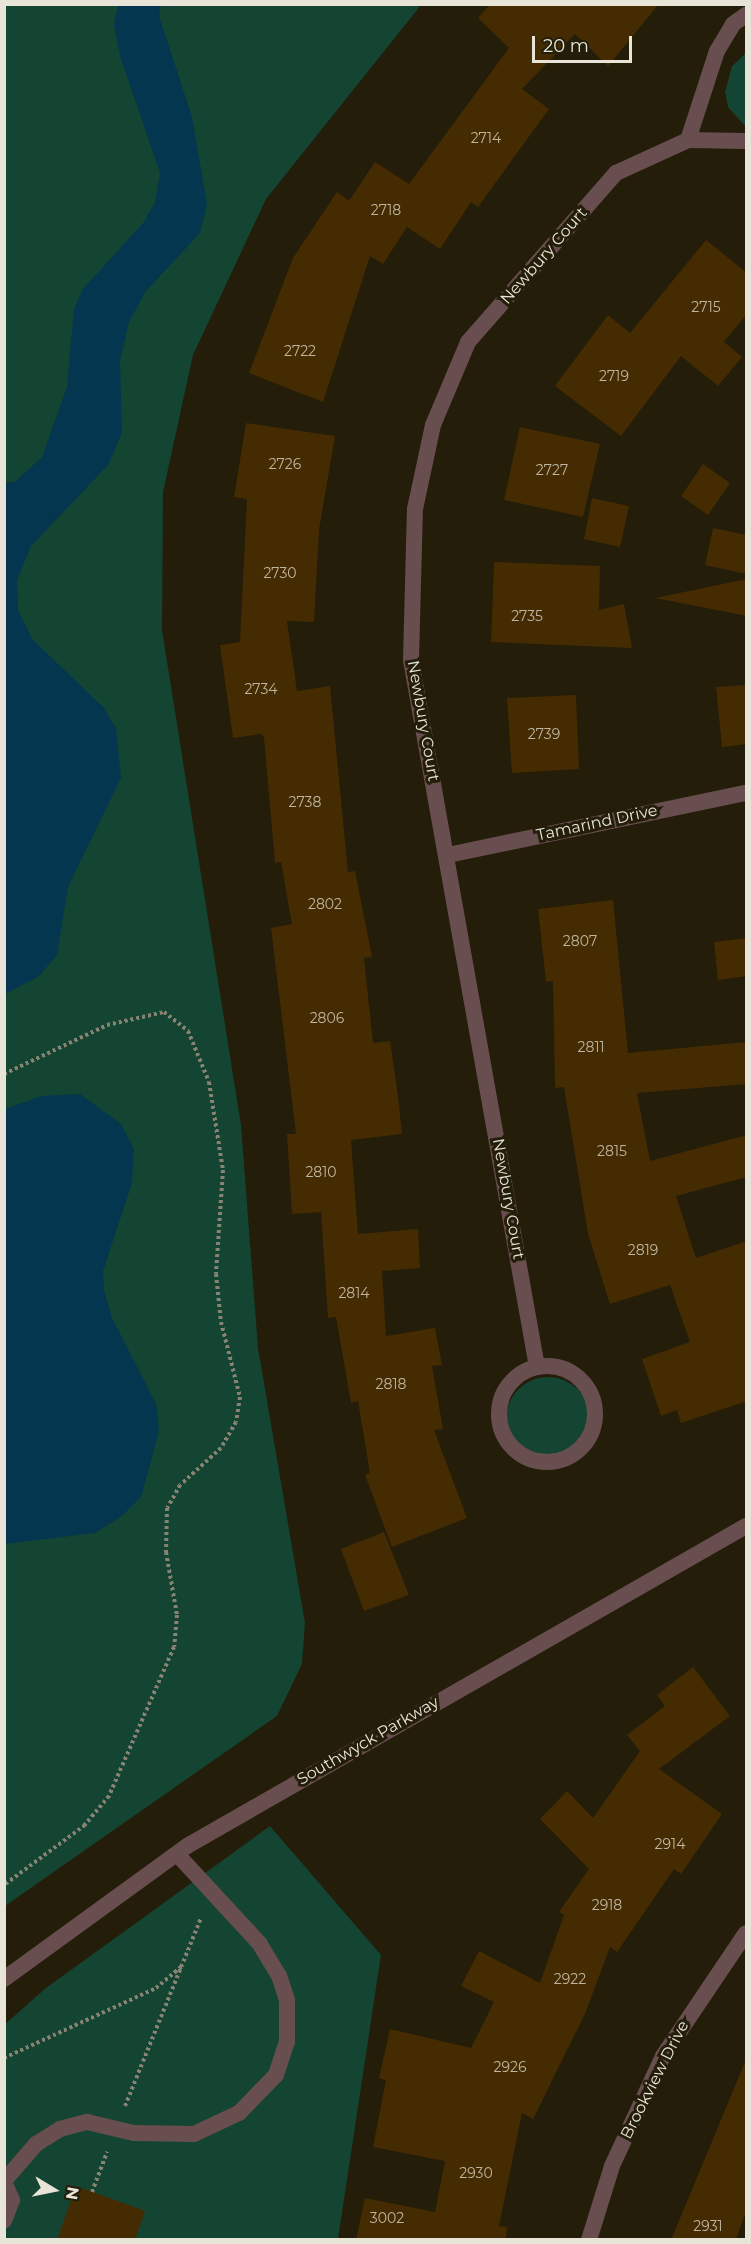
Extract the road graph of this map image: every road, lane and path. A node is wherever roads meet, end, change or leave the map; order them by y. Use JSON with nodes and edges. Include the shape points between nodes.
{"nodes":[{"id":1,"x":747,"y":15,"type":"edge"},
{"id":2,"x":688,"y":140,"type":"junction"},
{"id":3,"x":747,"y":141,"type":"edge"},
{"id":4,"x":747,"y":793,"type":"edge"},
{"id":5,"x":448,"y":855,"type":"junction"},
{"id":6,"x":4,"y":1049,"type":"edge"},
{"id":7,"x":4,"y":1057,"type":"edge"},
{"id":8,"x":4,"y":1074,"type":"edge"},
{"id":9,"x":537,"y":1367,"type":"junction"},
{"id":10,"x":747,"y":1526,"type":"edge"},
{"id":11,"x":177,"y":1854,"type":"junction"},
{"id":12,"x":4,"y":1885,"type":"edge"},
{"id":13,"x":211,"y":1892,"type":"junction"},
{"id":14,"x":747,"y":1933,"type":"edge"},
{"id":15,"x":182,"y":1965,"type":"junction"},
{"id":16,"x":4,"y":1979,"type":"edge"},
{"id":17,"x":4,"y":2058,"type":"edge"},
{"id":18,"x":117,"y":2127,"type":"junction"},
{"id":19,"x":98,"y":2148,"type":"dead end"},
{"id":20,"x":108,"y":2151,"type":"junction"},
{"id":21,"x":4,"y":2182,"type":"edge"},
{"id":22,"x":92,"y":2192,"type":"dead end"},
{"id":23,"x":4,"y":2222,"type":"edge"},
{"id":24,"x":589,"y":2240,"type":"edge"}],
"edges":[{"from":1,"to":2,"type":"street","via":[[734,24],[717,51]]},
{"from":2,"to":3,"type":"street","name":"Newbury Court"},
{"from":2,"to":5,"type":"street","name":"Newbury Court","via":[[616,173],[468,342],[433,425],[415,509],[411,660]]},
{"from":4,"to":5,"type":"street","name":"Tamarind Drive"},
{"from":5,"to":9,"type":"street","name":"Newbury Court"},
{"from":6,"to":7,"type":"path"},
{"from":8,"to":12,"type":"path","via":[[107,1025],[164,1012],[188,1031],[209,1082],[223,1170],[216,1274],[220,1322],[240,1397],[236,1422],[221,1448],[180,1485],[167,1508],[166,1552],[177,1615],[174,1647],[109,1797],[85,1825]]},
{"from":9,"to":9,"type":"street","via":[[507,1388],[500,1424],[520,1455],[556,1462],[587,1441],[594,1404],[574,1374]]},
{"from":10,"to":11,"type":"street","name":"Southwyck Parkway"},
{"from":11,"to":13,"type":"street"},
{"from":11,"to":16,"type":"street","name":"Southwyck Parkway"},
{"from":13,"to":15,"type":"path"},
{"from":13,"to":18,"type":"street","via":[[260,1944],[279,1976],[287,2000],[287,2042],[276,2075],[239,2113],[195,2134],[134,2133]]},
{"from":14,"to":24,"type":"street","name":"Brookview Drive","via":[[694,2005],[654,2074],[612,2166]]},
{"from":15,"to":17,"type":"path","via":[[156,1988]]},
{"from":15,"to":18,"type":"path"},
{"from":18,"to":20,"type":"path"},
{"from":18,"to":21,"type":"street","via":[[87,2122],[60,2129],[36,2144]]},
{"from":19,"to":20,"type":"path"},
{"from":20,"to":22,"type":"path"},
{"from":21,"to":23,"type":"street","via":[[12,2200]]}]}
